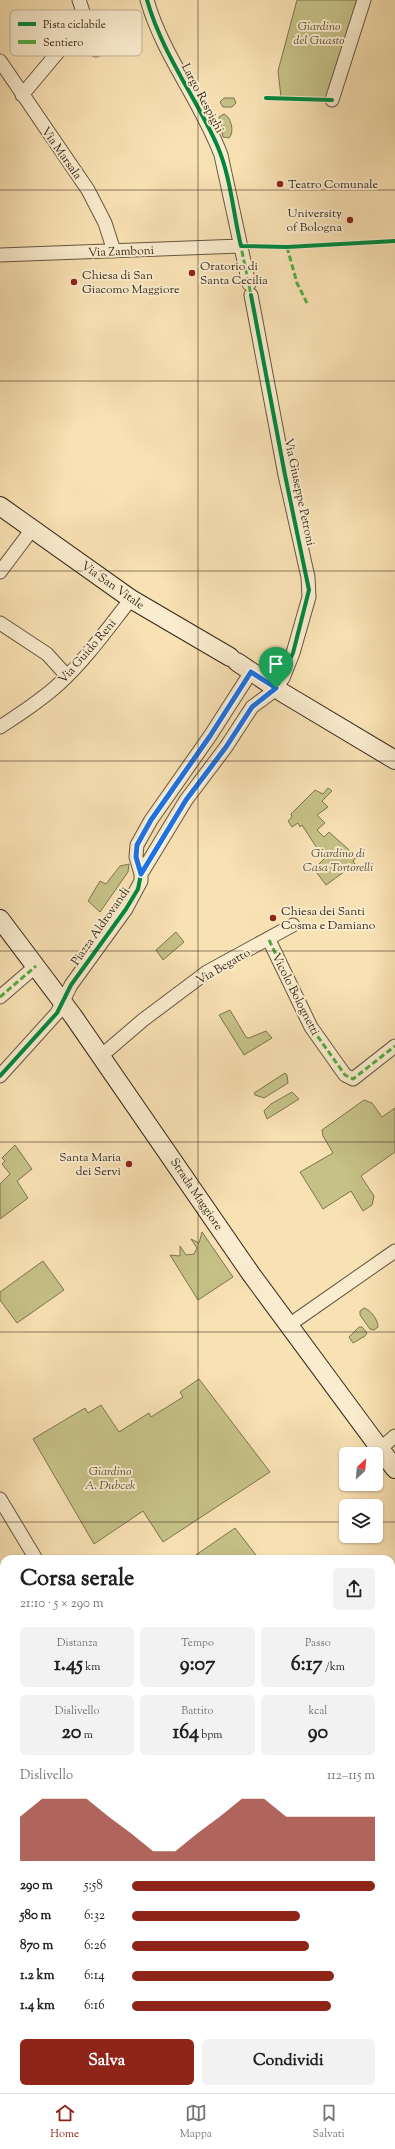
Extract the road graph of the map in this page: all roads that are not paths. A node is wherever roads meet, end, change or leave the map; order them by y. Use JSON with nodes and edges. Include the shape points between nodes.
{"nodes":[{"id":1,"x":79,"y":0,"type":"edge"},
{"id":2,"x":148,"y":0,"type":"edge"},
{"id":3,"x":364,"y":0,"type":"edge"},
{"id":4,"x":82,"y":10,"type":"edge"},
{"id":5,"x":54,"y":56,"type":"edge"},
{"id":6,"x":0,"y":60,"type":"edge"},
{"id":7,"x":22,"y":94,"type":"junction"},
{"id":8,"x":332,"y":100,"type":"dead end"},
{"id":9,"x":241,"y":246,"type":"junction"},
{"id":10,"x":114,"y":251,"type":"junction"},
{"id":11,"x":0,"y":255,"type":"edge"},
{"id":12,"x":250,"y":290,"type":"joint"},
{"id":13,"x":0,"y":506,"type":"edge"},
{"id":14,"x":33,"y":528,"type":"junction"},
{"id":15,"x":0,"y":572,"type":"edge"},
{"id":16,"x":131,"y":599,"type":"junction"},
{"id":17,"x":0,"y":623,"type":"edge"},
{"id":18,"x":239,"y":664,"type":"junction"},
{"id":19,"x":67,"y":676,"type":"junction"},
{"id":20,"x":276,"y":688,"type":"junction"},
{"id":21,"x":0,"y":727,"type":"edge"},
{"id":22,"x":210,"y":736,"type":"junction"},
{"id":23,"x":226,"y":747,"type":"junction"},
{"id":24,"x":395,"y":760,"type":"edge"},
{"id":25,"x":141,"y":874,"type":"junction"},
{"id":26,"x":0,"y":919,"type":"edge"},
{"id":27,"x":293,"y":925,"type":"dead end"},
{"id":28,"x":269,"y":940,"type":"junction"},
{"id":29,"x":36,"y":966,"type":"junction"},
{"id":30,"x":0,"y":997,"type":"edge"},
{"id":31,"x":63,"y":1002,"type":"junction"},
{"id":32,"x":395,"y":1046,"type":"edge"},
{"id":33,"x":101,"y":1056,"type":"junction"},
{"id":34,"x":0,"y":1076,"type":"edge"},
{"id":35,"x":395,"y":1251,"type":"edge"},
{"id":36,"x":289,"y":1325,"type":"junction"},
{"id":37,"x":395,"y":1436,"type":"edge"},
{"id":38,"x":379,"y":1447,"type":"edge"},
{"id":39,"x":382,"y":1447,"type":"edge"},
{"id":40,"x":383,"y":1453,"type":"edge"},
{"id":41,"x":395,"y":1469,"type":"edge"},
{"id":42,"x":0,"y":1499,"type":"edge"},
{"id":43,"x":34,"y":1555,"type":"edge"}],
"edges":[{"from":1,"to":4,"type":"street"},
{"from":2,"to":9,"type":"street","name":"Largo Respighi","via":[[168,53],[218,147]]},
{"from":3,"to":8,"type":"street"},
{"from":5,"to":7,"type":"street"},
{"from":6,"to":7,"type":"street","name":"Via Marsala"},
{"from":7,"to":10,"type":"street","name":"Via Marsala","via":[[88,190],[105,223]]},
{"from":9,"to":10,"type":"street","name":"Via Zamboni"},
{"from":9,"to":12,"type":"street","name":"Largo Respighi"},
{"from":10,"to":11,"type":"street","name":"Via Zamboni"},
{"from":12,"to":20,"type":"street","name":"Via Giuseppe Petroni","via":[[310,590],[293,654]]},
{"from":13,"to":14,"type":"street","name":"Via San Vitale"},
{"from":14,"to":15,"type":"street"},
{"from":14,"to":16,"type":"street","name":"Via San Vitale"},
{"from":16,"to":18,"type":"street","name":"Via San Vitale"},
{"from":16,"to":19,"type":"street","name":"Via Guido Reni"},
{"from":17,"to":19,"type":"street","via":[[47,654]]},
{"from":18,"to":20,"type":"street","name":"Via San Vitale"},
{"from":18,"to":22,"type":"street","name":"Piazza Aldrovandi"},
{"from":19,"to":21,"type":"street","name":"Via Guido Reni","via":[[52,690]]},
{"from":20,"to":23,"type":"street","name":"Piazza Aldrovandi","via":[[252,707]]},
{"from":20,"to":24,"type":"street","name":"Via San Vitale"},
{"from":22,"to":23,"type":"street"},
{"from":22,"to":25,"type":"street","name":"Piazza Aldrovandi","via":[[151,820],[137,845],[136,857]]},
{"from":23,"to":25,"type":"street","name":"Piazza Aldrovandi","via":[[186,800]]},
{"from":25,"to":31,"type":"street","name":"Piazza Aldrovandi","via":[[138,889],[126,909],[70,985]]},
{"from":26,"to":29,"type":"street","name":"Strada Maggiore"},
{"from":27,"to":28,"type":"street","name":"Via Begatto"},
{"from":28,"to":32,"type":"street","name":"Vicolo Bolognetti","via":[[311,1027],[345,1075],[353,1079]]},
{"from":28,"to":33,"type":"street","name":"Via Begatto","via":[[207,972]]},
{"from":29,"to":30,"type":"street"},
{"from":29,"to":31,"type":"street","name":"Strada Maggiore"},
{"from":31,"to":33,"type":"street","name":"Strada Maggiore"},
{"from":31,"to":34,"type":"street","name":"Piazza Aldrovandi","via":[[57,1013]]},
{"from":33,"to":36,"type":"street","name":"Strada Maggiore"},
{"from":35,"to":36,"type":"street"},
{"from":36,"to":38,"type":"street","name":"Strada Maggiore"},
{"from":37,"to":39,"type":"street"},
{"from":40,"to":41,"type":"street","name":"Strada Maggiore"},
{"from":42,"to":43,"type":"street"}]}
